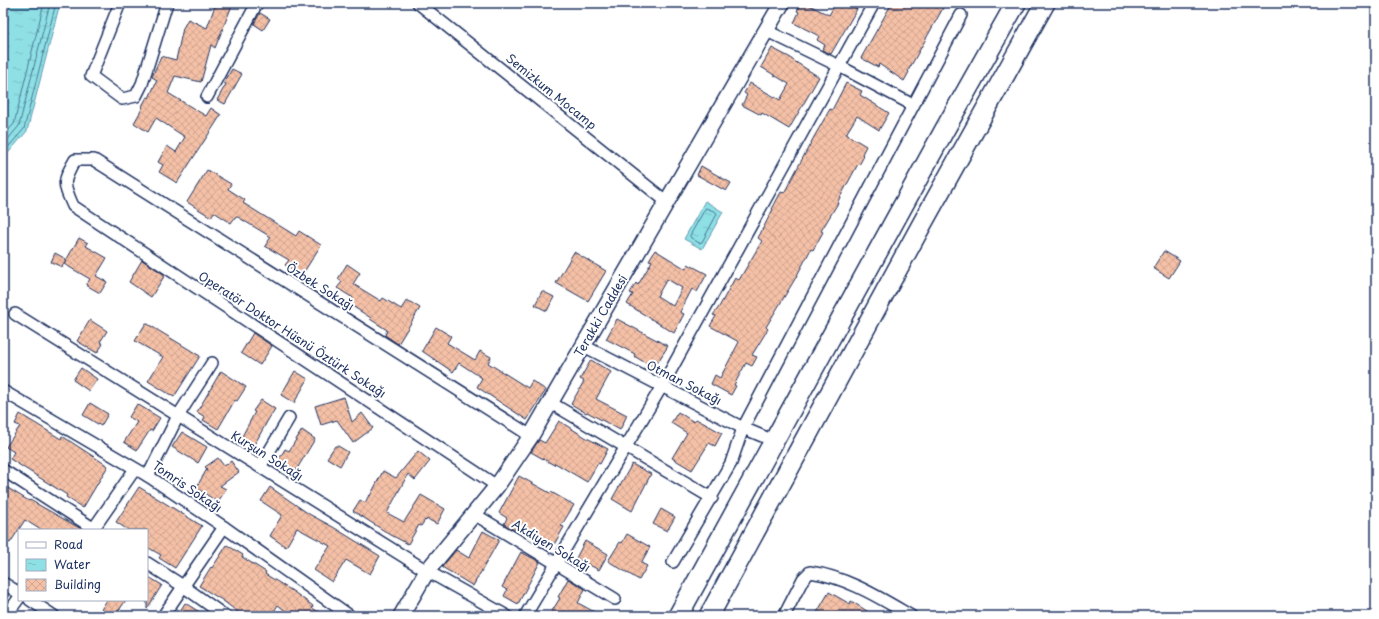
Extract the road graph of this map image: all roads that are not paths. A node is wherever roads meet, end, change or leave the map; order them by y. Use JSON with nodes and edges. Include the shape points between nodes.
{"nodes":[{"id":1,"x":120,"y":3,"type":"edge"},
{"id":2,"x":167,"y":3,"type":"edge"},
{"id":3,"x":257,"y":3,"type":"edge"},
{"id":4,"x":418,"y":3,"type":"edge"},
{"id":5,"x":782,"y":3,"type":"edge"},
{"id":6,"x":874,"y":3,"type":"edge"},
{"id":7,"x":1016,"y":3,"type":"edge"},
{"id":8,"x":1045,"y":3,"type":"edge"},
{"id":9,"x":961,"y":14,"type":"dead end"},
{"id":10,"x":766,"y":30,"type":"junction"},
{"id":11,"x":839,"y":66,"type":"junction"},
{"id":12,"x":207,"y":97,"type":"dead end"},
{"id":13,"x":913,"y":105,"type":"junction"},
{"id":14,"x":94,"y":160,"type":"joint"},
{"id":15,"x":667,"y":202,"type":"junction"},
{"id":16,"x":15,"y":314,"type":"dead end"},
{"id":17,"x":584,"y":346,"type":"junction"},
{"id":18,"x":212,"y":363,"type":"dead end"},
{"id":19,"x":662,"y":386,"type":"junction"},
{"id":20,"x":3,"y":391,"type":"edge"},
{"id":21,"x":551,"y":403,"type":"junction"},
{"id":22,"x":178,"y":416,"type":"junction"},
{"id":23,"x":289,"y":418,"type":"dead end"},
{"id":24,"x":743,"y":428,"type":"junction"},
{"id":25,"x":532,"y":436,"type":"junction"},
{"id":26,"x":774,"y":441,"type":"junction"},
{"id":27,"x":626,"y":448,"type":"junction"},
{"id":28,"x":260,"y":467,"type":"junction"},
{"id":29,"x":135,"y":469,"type":"junction"},
{"id":30,"x":3,"y":470,"type":"edge"},
{"id":31,"x":148,"y":476,"type":"junction"},
{"id":32,"x":497,"y":486,"type":"junction"},
{"id":33,"x":712,"y":498,"type":"junction"},
{"id":34,"x":474,"y":514,"type":"junction"},
{"id":35,"x":224,"y":527,"type":"junction"},
{"id":36,"x":95,"y":529,"type":"edge"},
{"id":37,"x":674,"y":562,"type":"dead end"},
{"id":38,"x":148,"y":564,"type":"edge"},
{"id":39,"x":556,"y":565,"type":"junction"},
{"id":40,"x":427,"y":571,"type":"junction"},
{"id":41,"x":3,"y":584,"type":"edge"},
{"id":42,"x":183,"y":586,"type":"junction"},
{"id":43,"x":18,"y":592,"type":"edge"},
{"id":44,"x":18,"y":599,"type":"edge"},
{"id":45,"x":614,"y":599,"type":"dead end"},
{"id":46,"x":32,"y":601,"type":"edge"},
{"id":47,"x":6,"y":616,"type":"edge"},
{"id":48,"x":54,"y":616,"type":"edge"},
{"id":49,"x":163,"y":616,"type":"edge"},
{"id":50,"x":225,"y":616,"type":"edge"},
{"id":51,"x":350,"y":616,"type":"edge"},
{"id":52,"x":401,"y":616,"type":"edge"},
{"id":53,"x":507,"y":616,"type":"edge"},
{"id":54,"x":525,"y":616,"type":"edge"},
{"id":55,"x":678,"y":616,"type":"edge"},
{"id":56,"x":709,"y":616,"type":"edge"},
{"id":57,"x":784,"y":616,"type":"edge"},
{"id":58,"x":911,"y":616,"type":"edge"}],
"edges":[{"from":1,"to":2,"type":"street","via":[[91,76],[122,99],[136,96],[142,84]]},
{"from":3,"to":12,"type":"street"},
{"from":4,"to":15,"type":"street","name":"Semizkum Mocamp"},
{"from":5,"to":10,"type":"street","name":"Terakki Caddesi"},
{"from":6,"to":11,"type":"street"},
{"from":7,"to":26,"type":"highway"},
{"from":8,"to":56,"type":"highway"},
{"from":9,"to":13,"type":"street"},
{"from":10,"to":11,"type":"street"},
{"from":10,"to":15,"type":"street","name":"Terakki Caddesi"},
{"from":11,"to":13,"type":"street"},
{"from":11,"to":19,"type":"street"},
{"from":13,"to":24,"type":"street"},
{"from":14,"to":25,"type":"street","name":"Özbek Sokağı"},
{"from":14,"to":32,"type":"street","name":"Operatör Doktor Hüsnü Öztürk Sokağı","via":[[75,160],[66,176],[65,188],[73,206]]},
{"from":15,"to":17,"type":"street","name":"Terakki Caddesi"},
{"from":16,"to":22,"type":"street","name":"Kurşun Sokağı"},
{"from":17,"to":19,"type":"street","name":"Otman Sokağı"},
{"from":17,"to":21,"type":"street","name":"Terakki Caddesi"},
{"from":18,"to":22,"type":"street"},
{"from":19,"to":24,"type":"street","name":"Otman Sokağı"},
{"from":19,"to":27,"type":"street"},
{"from":20,"to":29,"type":"street","name":"Tomris Sokağı"},
{"from":21,"to":25,"type":"street","name":"Terakki Caddesi"},
{"from":21,"to":27,"type":"street"},
{"from":22,"to":28,"type":"street","name":"Kurşun Sokağı"},
{"from":22,"to":31,"type":"street"},
{"from":23,"to":28,"type":"street"},
{"from":24,"to":26,"type":"street","name":"Otman Sokağı"},
{"from":24,"to":33,"type":"street","via":[[732,463]]},
{"from":25,"to":32,"type":"street","name":"Terakki Caddesi"},
{"from":26,"to":55,"type":"highway"},
{"from":27,"to":33,"type":"street"},
{"from":27,"to":39,"type":"street"},
{"from":28,"to":40,"type":"street","name":"Kurşun Sokağı"},
{"from":29,"to":31,"type":"street","name":"Tomris Sokağı"},
{"from":29,"to":36,"type":"street"},
{"from":30,"to":36,"type":"street"},
{"from":31,"to":35,"type":"street","name":"Tomris Sokağı"},
{"from":32,"to":34,"type":"street","name":"Terakki Caddesi"},
{"from":33,"to":37,"type":"street"},
{"from":34,"to":39,"type":"street","name":"Akdiyen Sokağı"},
{"from":34,"to":40,"type":"street","name":"Terakki Caddesi"},
{"from":35,"to":42,"type":"street"},
{"from":35,"to":51,"type":"street","name":"Tomris Sokağı"},
{"from":38,"to":42,"type":"street"},
{"from":39,"to":45,"type":"street","name":"Akdiyen Sokağı"},
{"from":39,"to":54,"type":"street"},
{"from":40,"to":52,"type":"street","name":"Terakki Caddesi"},
{"from":40,"to":53,"type":"street","name":"Kurşun Sokağı"},
{"from":41,"to":43,"type":"street"},
{"from":42,"to":49,"type":"street"},
{"from":42,"to":50,"type":"street"},
{"from":44,"to":47,"type":"street"},
{"from":46,"to":48,"type":"street"},
{"from":57,"to":58,"type":"street","via":[[803,579],[810,572],[825,574],[872,594]]}]}
